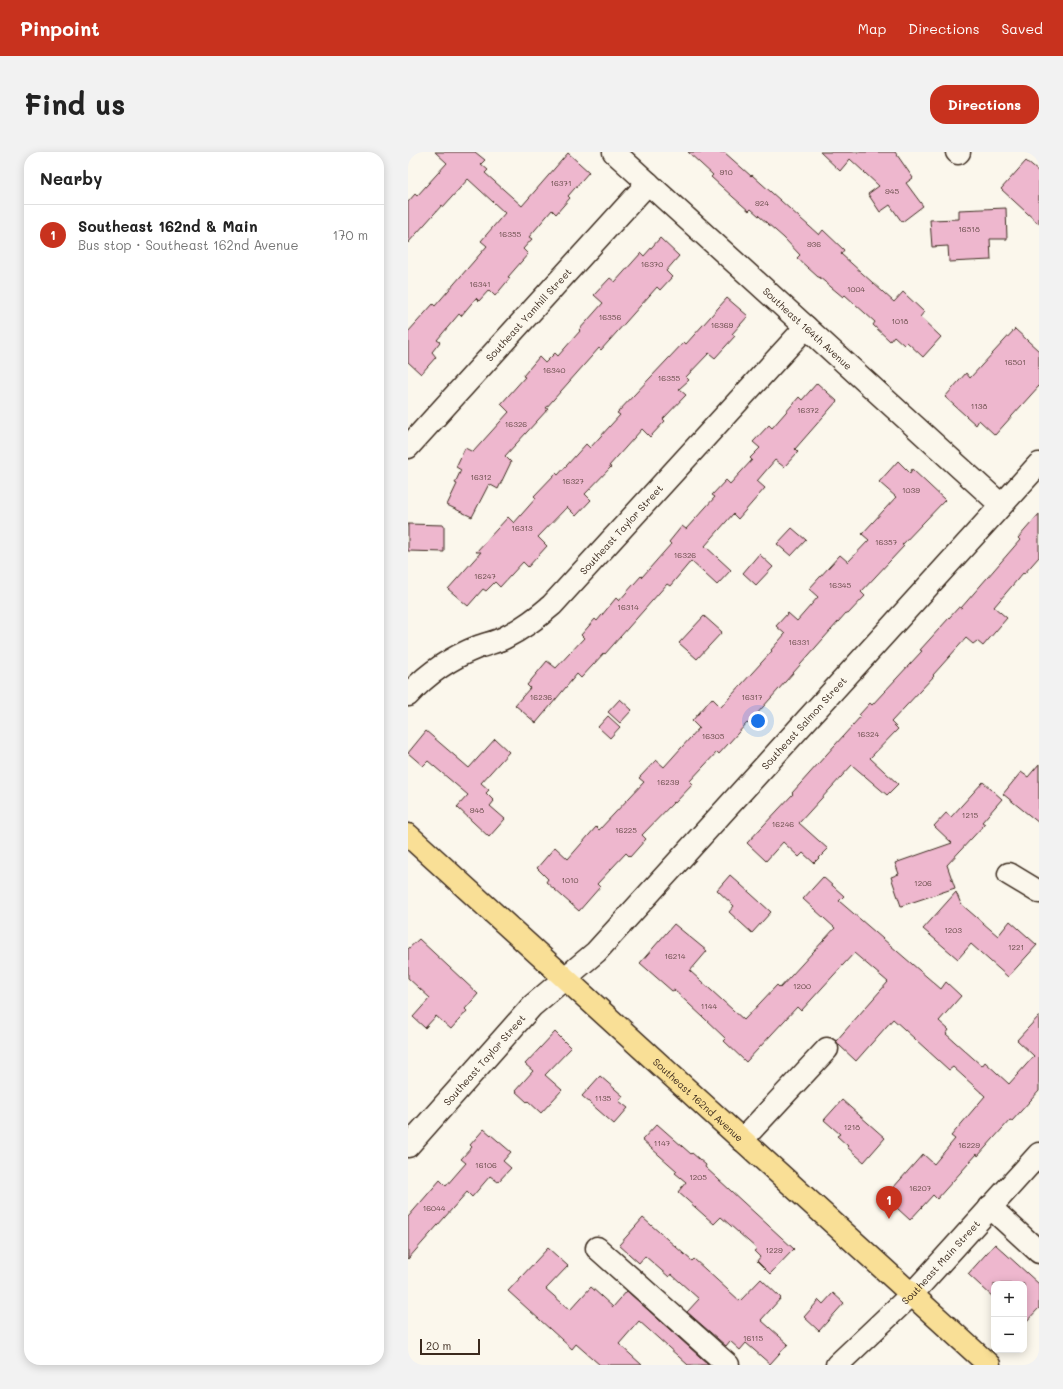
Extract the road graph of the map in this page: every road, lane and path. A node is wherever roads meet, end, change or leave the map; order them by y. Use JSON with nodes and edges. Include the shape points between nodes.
{"nodes":[{"id":1,"x":614,"y":152,"type":"edge"},
{"id":2,"x":648,"y":182,"type":"junction"},
{"id":3,"x":806,"y":327,"type":"junction"},
{"id":4,"x":408,"y":447,"type":"edge"},
{"id":5,"x":1039,"y":464,"type":"edge"},
{"id":6,"x":1001,"y":505,"type":"junction"},
{"id":7,"x":408,"y":695,"type":"edge"},
{"id":8,"x":408,"y":835,"type":"edge"},
{"id":9,"x":1009,"y":874,"type":"dead end"},
{"id":10,"x":1039,"y":892,"type":"edge"},
{"id":11,"x":565,"y":978,"type":"junction"},
{"id":12,"x":827,"y":1049,"type":"dead end"},
{"id":13,"x":742,"y":1140,"type":"junction"},
{"id":14,"x":408,"y":1146,"type":"edge"},
{"id":15,"x":1039,"y":1154,"type":"edge"},
{"id":16,"x":990,"y":1207,"type":"junction"},
{"id":17,"x":597,"y":1248,"type":"dead end"},
{"id":18,"x":1039,"y":1252,"type":"edge"},
{"id":19,"x":912,"y":1294,"type":"junction"},
{"id":20,"x":728,"y":1365,"type":"edge"},
{"id":21,"x":837,"y":1365,"type":"edge"},
{"id":22,"x":989,"y":1365,"type":"edge"}],
"edges":[{"from":1,"to":2,"type":"street","name":"Southeast 164th Avenue"},
{"from":2,"to":3,"type":"street","name":"Southeast 164th Avenue"},
{"from":2,"to":4,"type":"street","name":"Southeast Yamhill Street"},
{"from":3,"to":6,"type":"street","name":"Southeast 164th Avenue"},
{"from":3,"to":7,"type":"street","name":"Southeast Taylor Street","via":[[552,605],[521,629],[448,661]]},
{"from":5,"to":6,"type":"street","name":"Southeast Salmon Street"},
{"from":6,"to":11,"type":"street","name":"Southeast Salmon Street","via":[[596,952]]},
{"from":8,"to":11,"type":"main road","name":"Southeast 162nd Avenue"},
{"from":9,"to":10,"type":"street"},
{"from":11,"to":13,"type":"main road","name":"Southeast 162nd Avenue"},
{"from":11,"to":14,"type":"street","name":"Southeast Taylor Street","via":[[532,1006]]},
{"from":12,"to":13,"type":"street"},
{"from":13,"to":19,"type":"main road","name":"Southeast 162nd Avenue"},
{"from":15,"to":16,"type":"street","name":"Southeast Main Street"},
{"from":16,"to":18,"type":"street"},
{"from":16,"to":19,"type":"street","name":"Southeast Main Street"},
{"from":17,"to":20,"type":"street"},
{"from":19,"to":21,"type":"street","name":"Southeast Main Street"},
{"from":19,"to":22,"type":"main road","name":"Southeast 162nd Avenue"}]}
